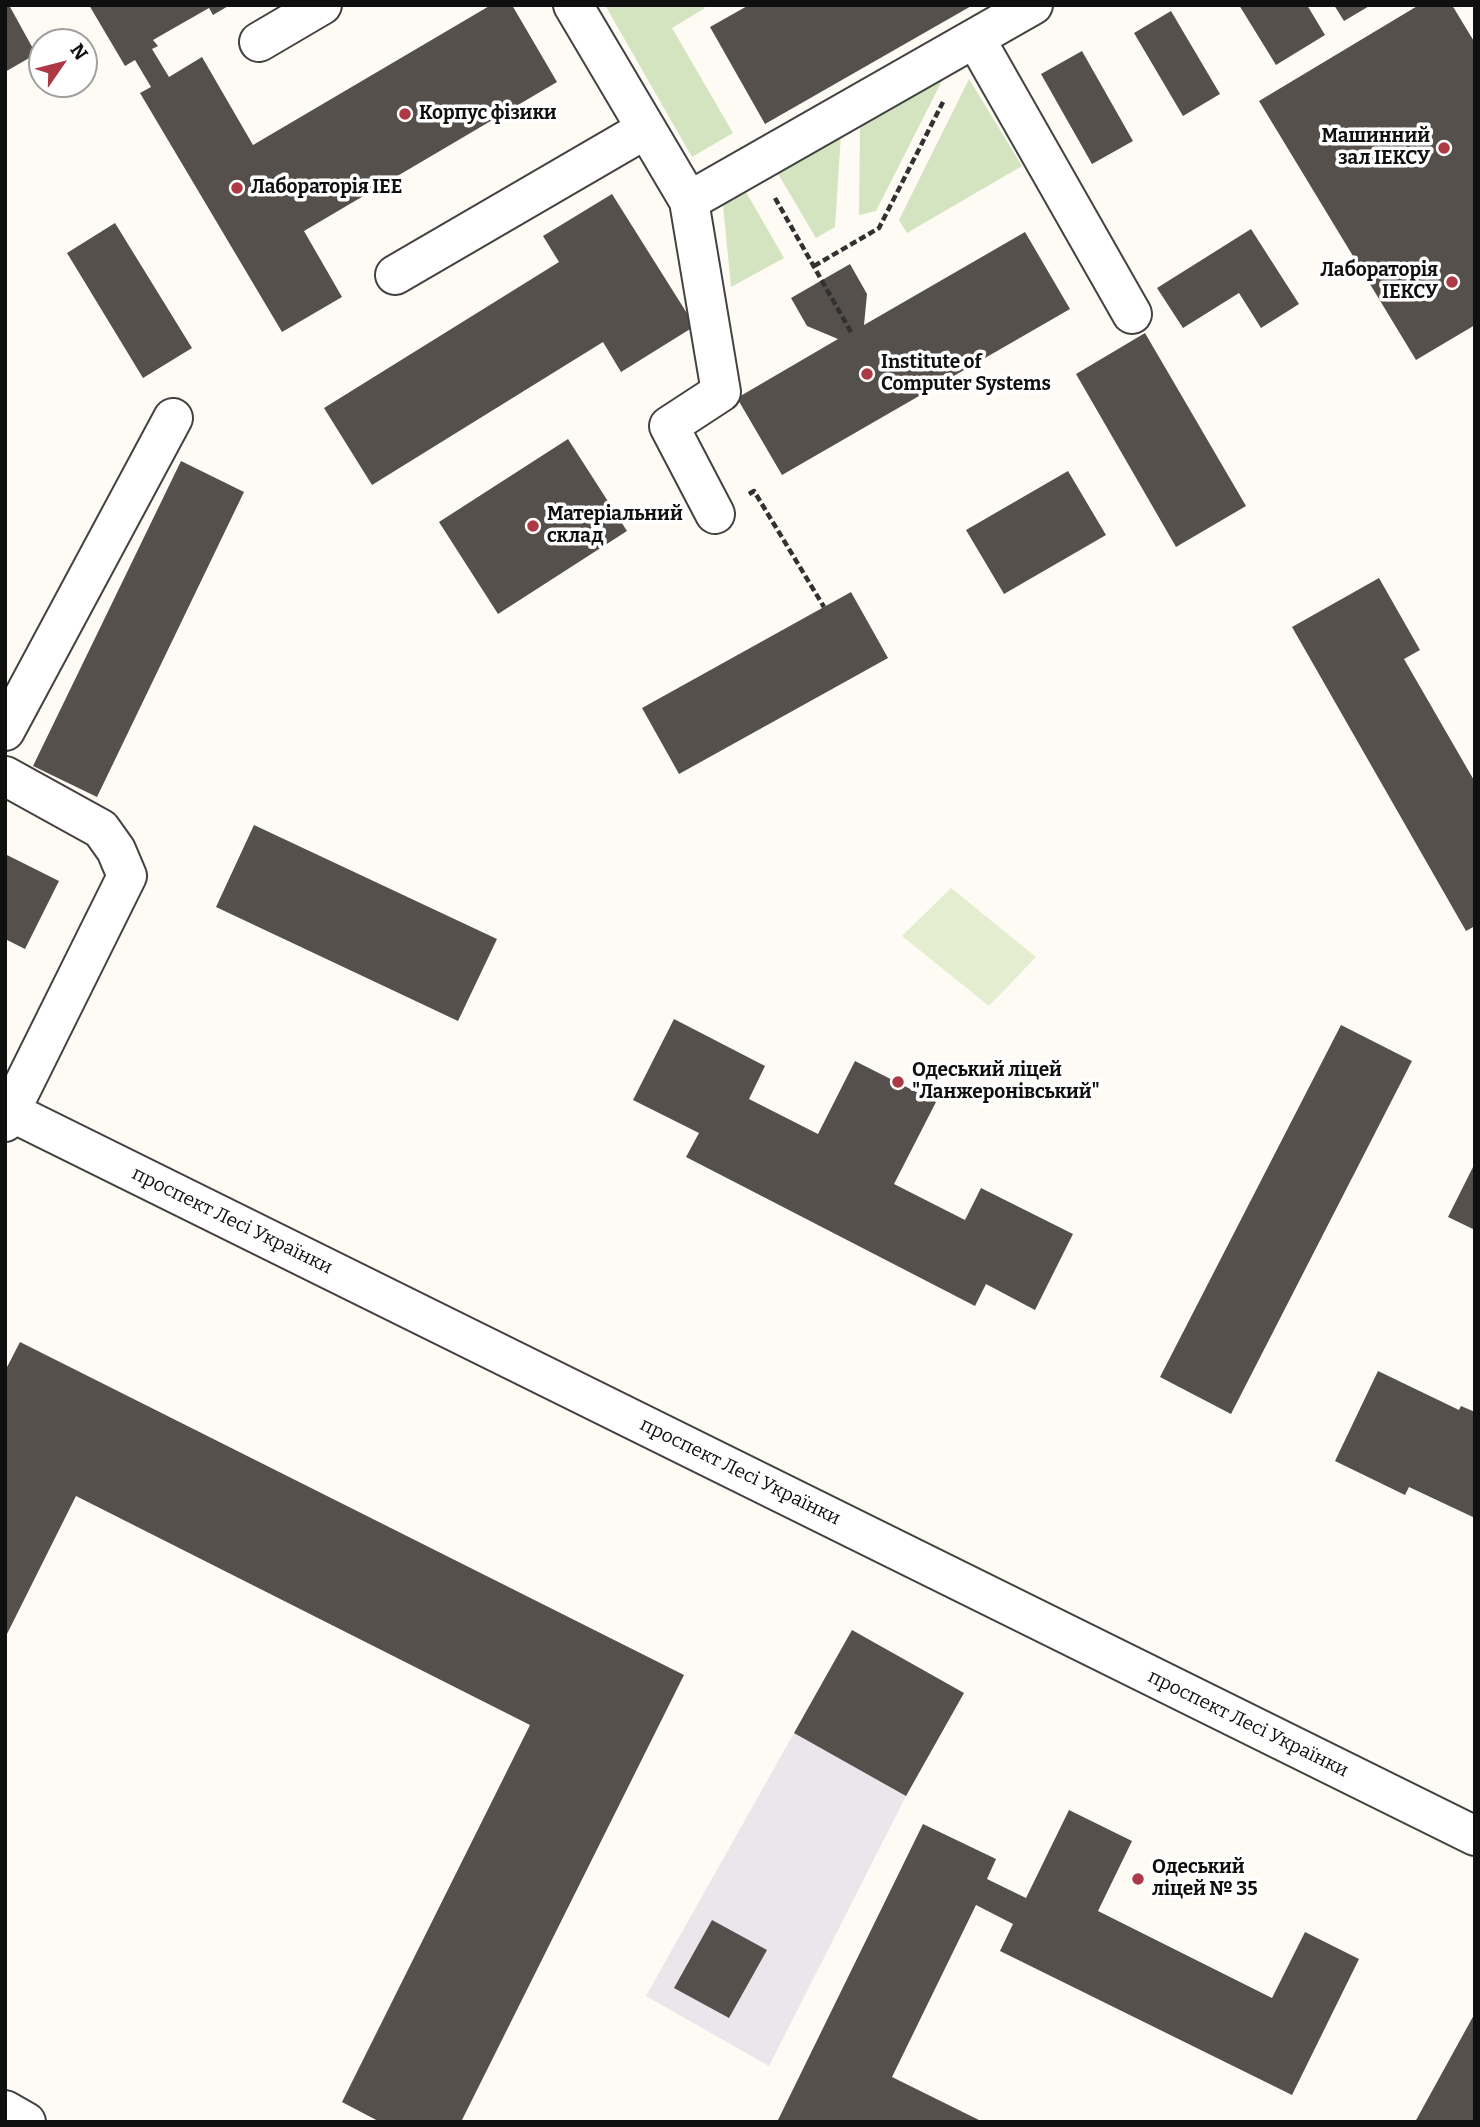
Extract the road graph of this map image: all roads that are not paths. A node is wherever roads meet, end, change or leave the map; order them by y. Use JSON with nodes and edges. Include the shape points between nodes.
{"nodes":[{"id":1,"x":322,"y":5,"type":"edge"},
{"id":2,"x":573,"y":5,"type":"edge"},
{"id":3,"x":1033,"y":5,"type":"edge"},
{"id":4,"x":975,"y":38,"type":"junction"},
{"id":5,"x":259,"y":42,"type":"dead end"},
{"id":6,"x":646,"y":129,"type":"junction"},
{"id":7,"x":688,"y":201,"type":"junction"},
{"id":8,"x":395,"y":275,"type":"dead end"},
{"id":9,"x":1132,"y":314,"type":"dead end"},
{"id":10,"x":173,"y":418,"type":"dead end"},
{"id":11,"x":715,"y":514,"type":"road end"},
{"id":12,"x":5,"y":731,"type":"edge"},
{"id":13,"x":5,"y":776,"type":"edge"},
{"id":14,"x":7,"y":1114,"type":"edge"},
{"id":15,"x":1475,"y":1836,"type":"edge"},
{"id":16,"x":5,"y":2110,"type":"edge"},
{"id":17,"x":26,"y":2122,"type":"edge"}],
"edges":[{"from":1,"to":5,"type":"street"},
{"from":2,"to":6,"type":"street"},
{"from":3,"to":4,"type":"street"},
{"from":4,"to":7,"type":"street"},
{"from":4,"to":9,"type":"street"},
{"from":6,"to":7,"type":"street"},
{"from":6,"to":8,"type":"street"},
{"from":7,"to":11,"type":"street","via":[[721,392],[669,426]]},
{"from":10,"to":12,"type":"street"},
{"from":13,"to":14,"type":"street","via":[[101,830],[127,876]]},
{"from":14,"to":15,"type":"street","name":"проспект Лесі Українки"},
{"from":16,"to":17,"type":"street"}]}
